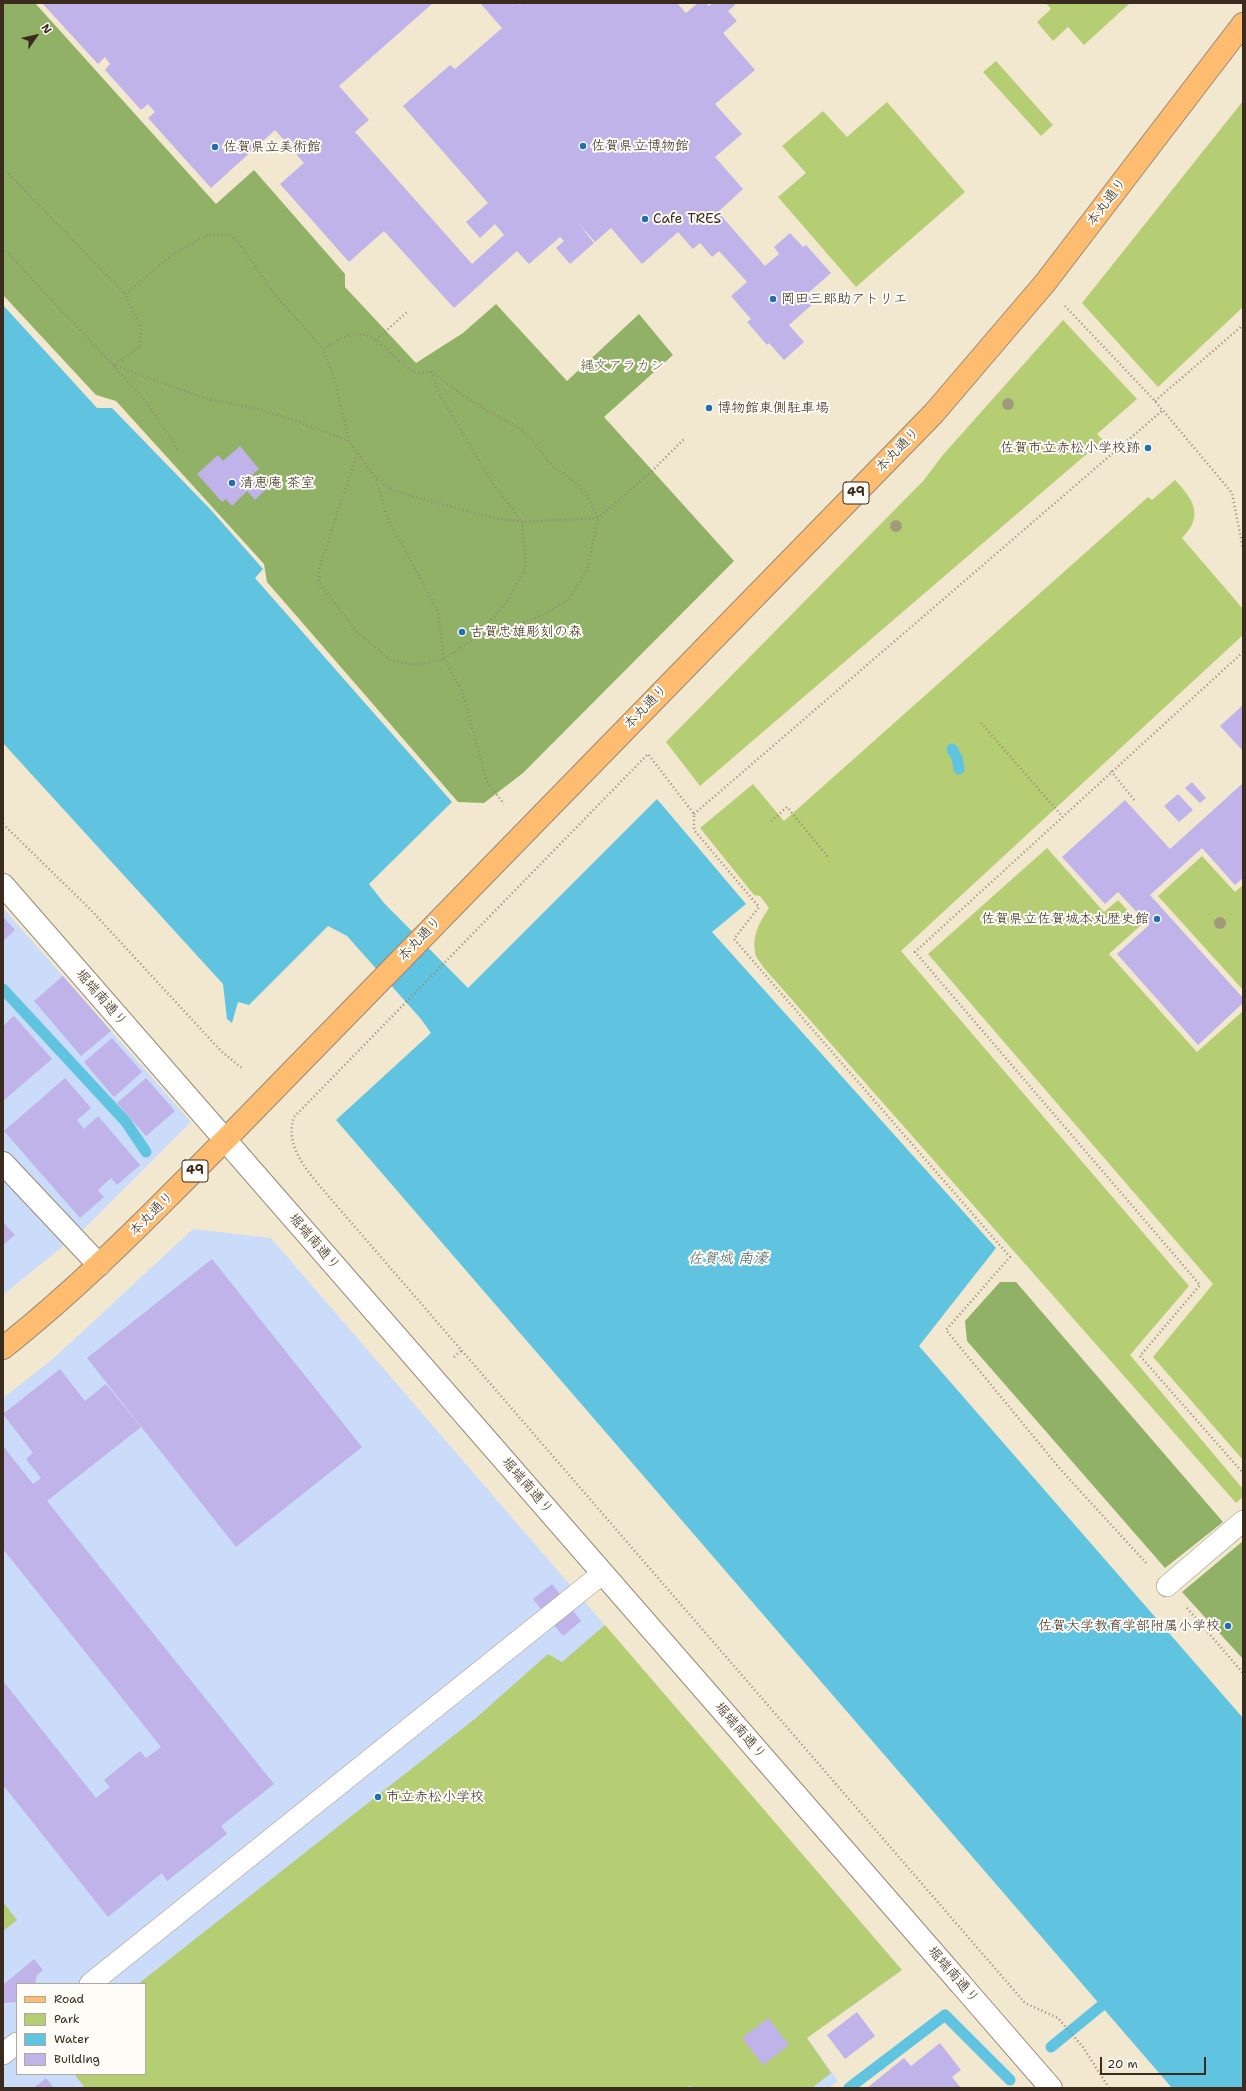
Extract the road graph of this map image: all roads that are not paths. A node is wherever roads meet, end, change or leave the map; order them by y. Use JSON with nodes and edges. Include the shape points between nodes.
{"nodes":[{"id":1,"x":1243,"y":24,"type":"edge"},
{"id":2,"x":3,"y":884,"type":"edge"},
{"id":3,"x":225,"y":1140,"type":"junction"},
{"id":4,"x":3,"y":1163,"type":"edge"},
{"id":5,"x":99,"y":1265,"type":"junction"},
{"id":6,"x":3,"y":1348,"type":"edge"},
{"id":7,"x":1243,"y":1521,"type":"edge"},
{"id":8,"x":603,"y":1573,"type":"junction"},
{"id":9,"x":1167,"y":1586,"type":"road end"},
{"id":10,"x":91,"y":1983,"type":"edge"},
{"id":11,"x":16,"y":2044,"type":"edge"},
{"id":12,"x":3,"y":2054,"type":"edge"},
{"id":13,"x":1051,"y":2088,"type":"edge"}],
"edges":[{"from":1,"to":3,"type":"main road","name":"本丸通り","number":"49","via":[[1044,283],[934,412]]},
{"from":2,"to":3,"type":"street","name":"堀端南通り"},
{"from":3,"to":5,"type":"main road","name":"本丸通り","number":"49"},
{"from":3,"to":8,"type":"street","name":"堀端南通り"},
{"from":4,"to":5,"type":"street"},
{"from":5,"to":6,"type":"main road","name":"本丸通り","number":"49","via":[[51,1310]]},
{"from":7,"to":9,"type":"lane"},
{"from":8,"to":10,"type":"lane"},
{"from":8,"to":13,"type":"street","name":"堀端南通り"},
{"from":11,"to":12,"type":"lane"}]}
